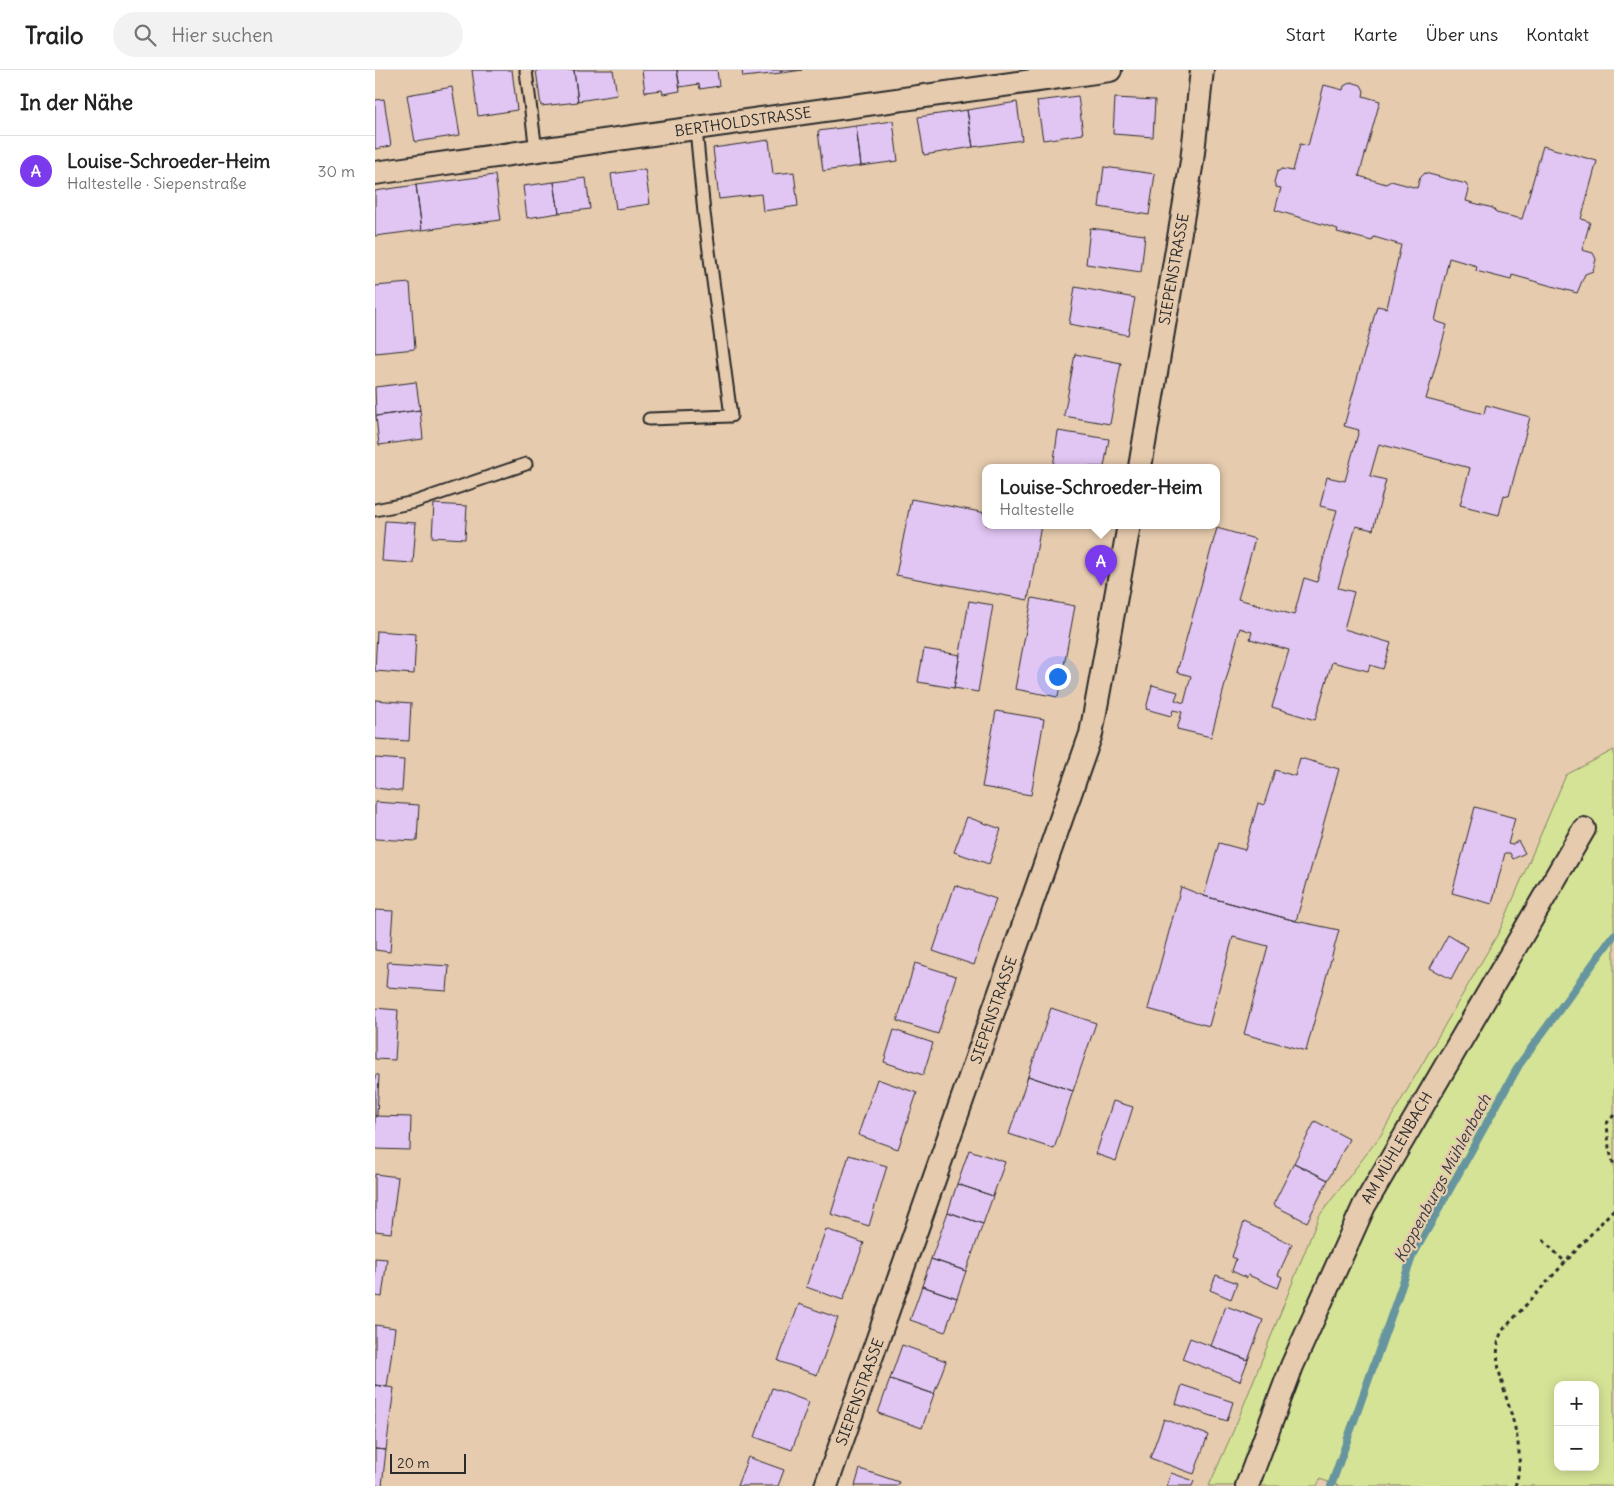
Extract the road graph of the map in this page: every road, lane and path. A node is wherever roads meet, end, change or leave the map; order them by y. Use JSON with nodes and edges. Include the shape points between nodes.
{"nodes":[{"id":1,"x":1110,"y":70,"type":"edge"},
{"id":2,"x":1202,"y":70,"type":"edge"},
{"id":3,"x":526,"y":71,"type":"edge"},
{"id":4,"x":696,"y":129,"type":"junction"},
{"id":5,"x":536,"y":151,"type":"junction"},
{"id":6,"x":375,"y":173,"type":"edge"},
{"id":7,"x":649,"y":419,"type":"dead end"},
{"id":8,"x":526,"y":464,"type":"dead end"},
{"id":9,"x":1141,"y":464,"type":"edge"},
{"id":10,"x":375,"y":510,"type":"edge"},
{"id":11,"x":1128,"y":529,"type":"edge"},
{"id":12,"x":1584,"y":829,"type":"dead end"},
{"id":13,"x":1614,"y":1115,"type":"edge"},
{"id":14,"x":1614,"y":1166,"type":"edge"},
{"id":15,"x":1614,"y":1209,"type":"edge"},
{"id":16,"x":1543,"y":1240,"type":"dead end"},
{"id":17,"x":1566,"y":1263,"type":"junction"},
{"id":18,"x":826,"y":1486,"type":"edge"},
{"id":19,"x":1247,"y":1486,"type":"edge"},
{"id":20,"x":1515,"y":1486,"type":"edge"}],
"edges":[{"from":1,"to":4,"type":"street","name":"BERTHOLDSTRASSE"},
{"from":2,"to":9,"type":"street","name":"SIEPENSTRASSE","via":[[1192,161]]},
{"from":3,"to":5,"type":"lane"},
{"from":4,"to":5,"type":"street","name":"BERTHOLDSTRASSE"},
{"from":4,"to":7,"type":"lane","via":[[731,416]]},
{"from":5,"to":6,"type":"street","name":"BERTHOLDSTRASSE"},
{"from":8,"to":10,"type":"lane","via":[[415,502]]},
{"from":11,"to":18,"type":"street","name":"SIEPENSTRASSE","via":[[1091,734]]},
{"from":12,"to":19,"type":"street","name":"AM MÜHLENBACH","via":[[1364,1206],[1293,1366]]},
{"from":13,"to":14,"type":"path","via":[[1607,1123]]},
{"from":15,"to":17,"type":"path"},
{"from":16,"to":17,"type":"path"},
{"from":17,"to":20,"type":"path","via":[[1502,1332],[1496,1344],[1498,1366],[1520,1442]]}]}
